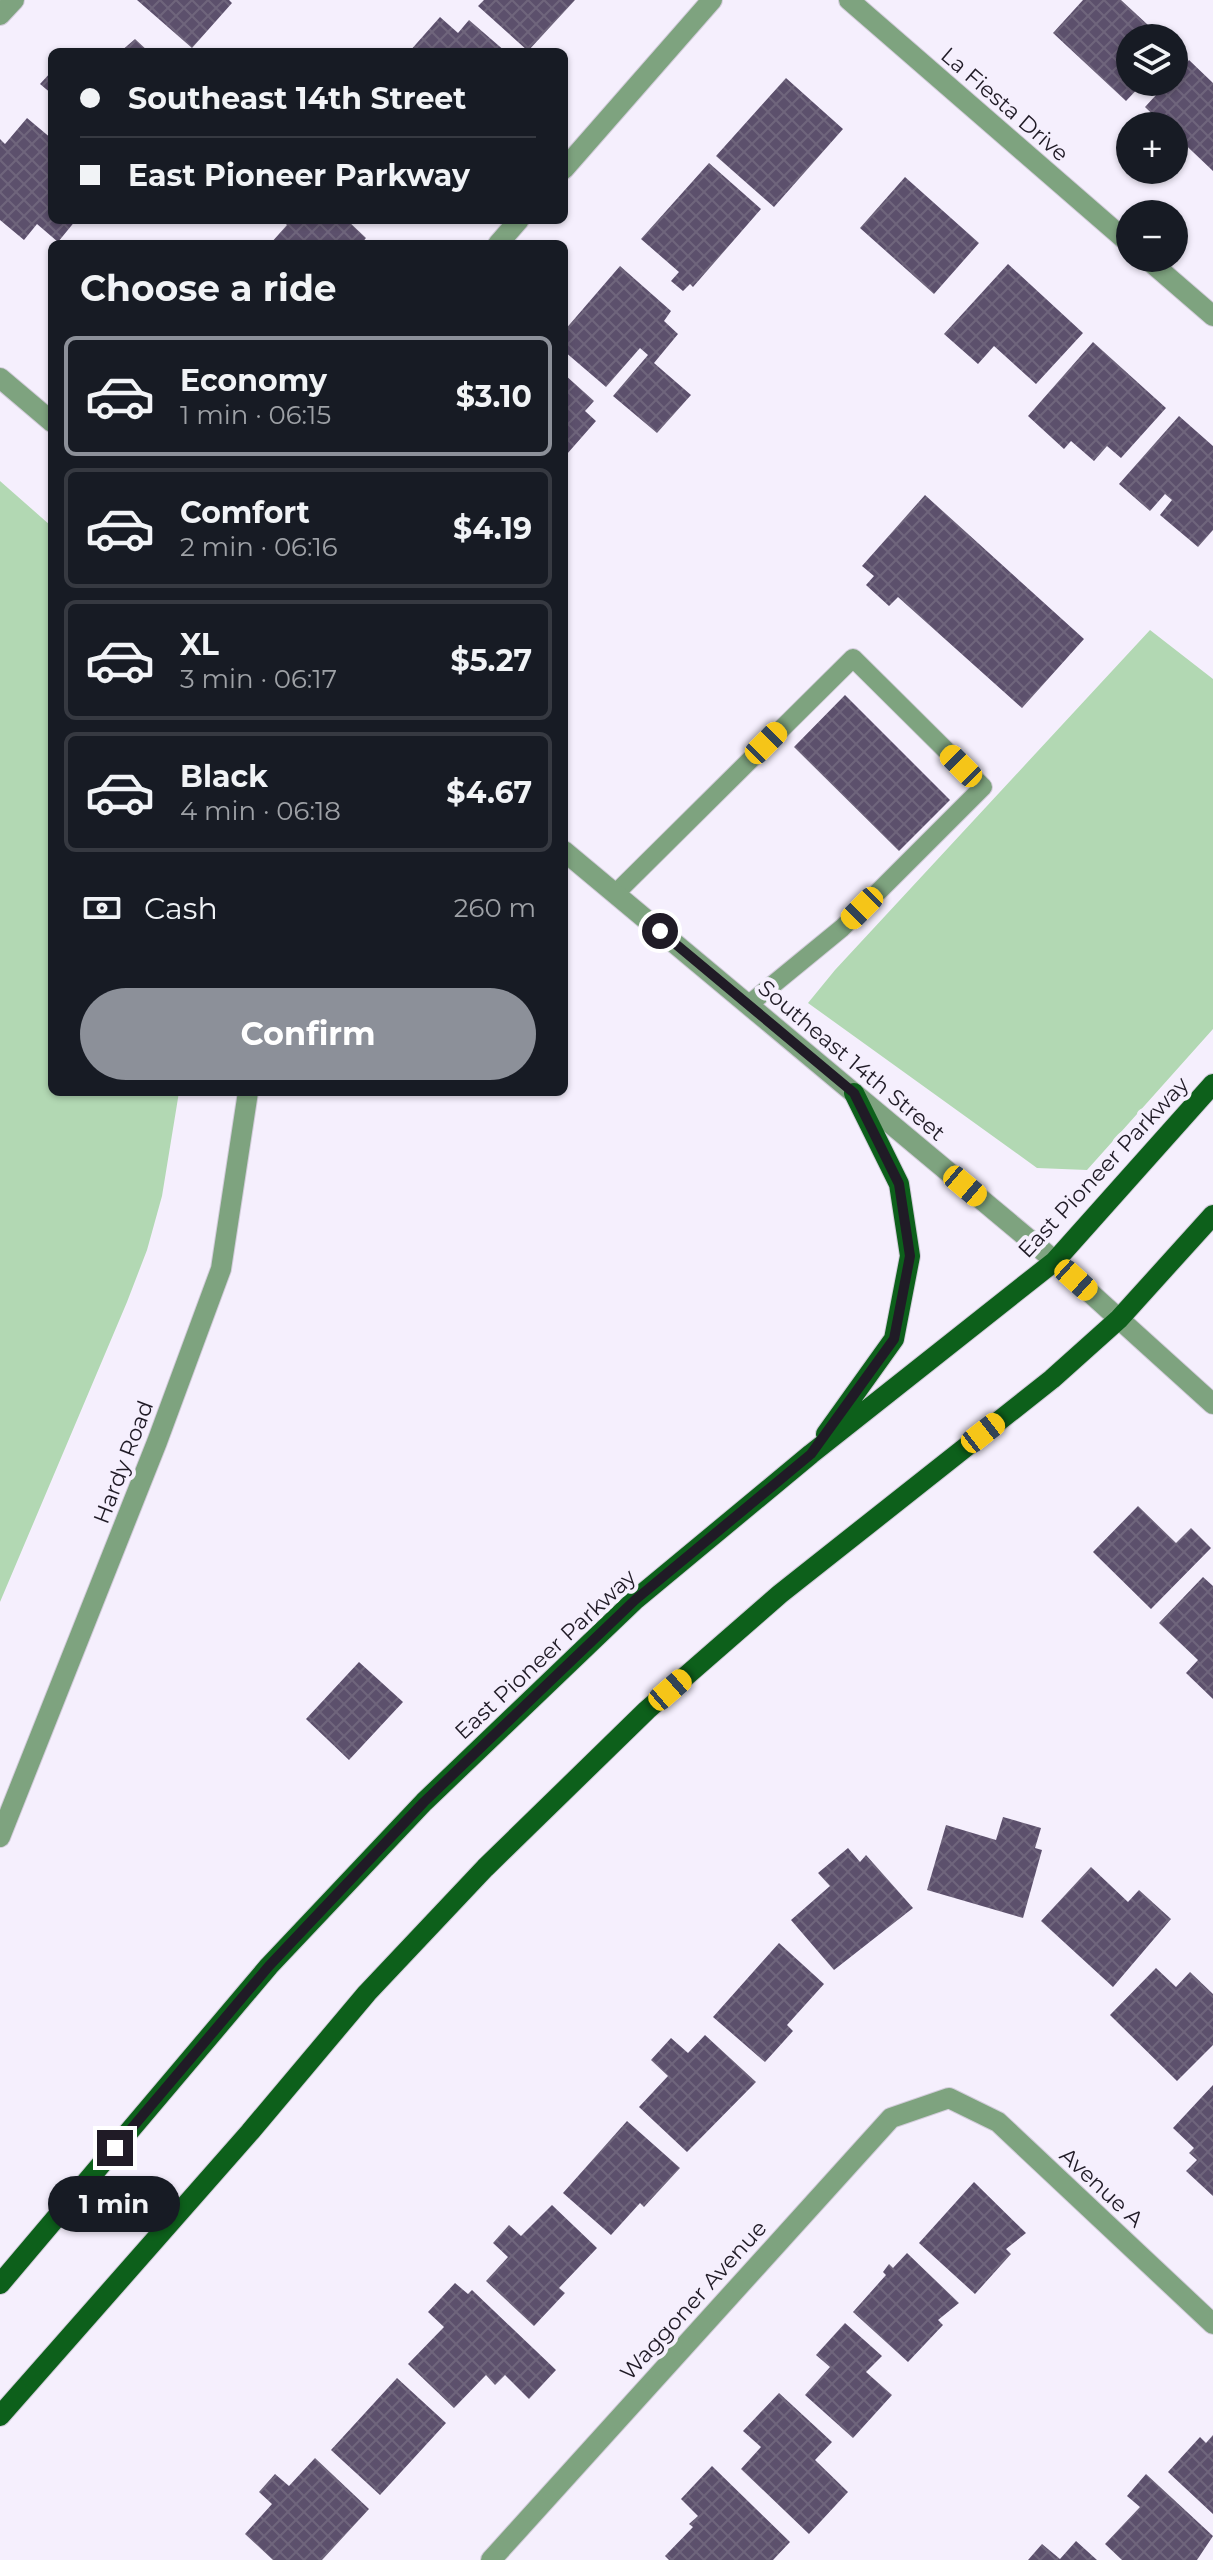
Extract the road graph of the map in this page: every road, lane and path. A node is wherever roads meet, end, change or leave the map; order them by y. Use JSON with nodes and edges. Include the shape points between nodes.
{"nodes":[{"id":1,"x":14,"y":0,"type":"edge"},
{"id":2,"x":712,"y":0,"type":"edge"},
{"id":3,"x":849,"y":0,"type":"edge"},
{"id":4,"x":0,"y":15,"type":"edge"},
{"id":5,"x":568,"y":164,"type":"edge"},
{"id":6,"x":516,"y":224,"type":"edge"},
{"id":7,"x":1116,"y":232,"type":"edge"},
{"id":8,"x":502,"y":240,"type":"edge"},
{"id":9,"x":1162,"y":272,"type":"edge"},
{"id":10,"x":1213,"y":316,"type":"edge"},
{"id":11,"x":0,"y":378,"type":"edge"},
{"id":12,"x":48,"y":419,"type":"edge"},
{"id":13,"x":568,"y":854,"type":"edge"},
{"id":14,"x":615,"y":894,"type":"junction"},
{"id":15,"x":748,"y":1005,"type":"junction"},
{"id":16,"x":1213,"y":1084,"type":"edge"},
{"id":17,"x":854,"y":1093,"type":"junction"},
{"id":18,"x":247,"y":1096,"type":"edge"},
{"id":19,"x":1213,"y":1215,"type":"edge"},
{"id":20,"x":1055,"y":1261,"type":"junction"},
{"id":21,"x":1119,"y":1319,"type":"junction"},
{"id":22,"x":1213,"y":1404,"type":"edge"},
{"id":23,"x":811,"y":1454,"type":"junction"},
{"id":24,"x":0,"y":1837,"type":"edge"},
{"id":25,"x":949,"y":2098,"type":"joint"},
{"id":26,"x":0,"y":2284,"type":"edge"},
{"id":27,"x":1213,"y":2324,"type":"edge"},
{"id":28,"x":0,"y":2416,"type":"edge"},
{"id":29,"x":491,"y":2560,"type":"edge"}],
"edges":[{"from":1,"to":4,"type":"street"},
{"from":2,"to":5,"type":"street"},
{"from":3,"to":7,"type":"street","name":"La Fiesta Drive"},
{"from":6,"to":8,"type":"street"},
{"from":9,"to":10,"type":"street"},
{"from":11,"to":12,"type":"street"},
{"from":13,"to":14,"type":"street","name":"Southeast 14th Street"},
{"from":14,"to":15,"type":"street","name":"Southeast 14th Street"},
{"from":14,"to":15,"type":"lane","via":[[853,658],[983,787],[842,928]]},
{"from":15,"to":17,"type":"street","name":"Southeast 14th Street"},
{"from":16,"to":20,"type":"main road","name":"East Pioneer Parkway"},
{"from":17,"to":20,"type":"street","name":"Southeast 14th Street"},
{"from":17,"to":23,"type":"main road","via":[[899,1184],[910,1256],[894,1339]]},
{"from":18,"to":24,"type":"street","name":"Hardy Road","via":[[221,1269]]},
{"from":19,"to":21,"type":"main road"},
{"from":20,"to":21,"type":"street","name":"Southeast 14th Street"},
{"from":20,"to":23,"type":"main road","name":"East Pioneer Parkway"},
{"from":21,"to":22,"type":"street","name":"Southeast 14th Street"},
{"from":21,"to":28,"type":"main road","via":[[1052,1379],[780,1594],[647,1710],[485,1868],[367,1993]]},
{"from":23,"to":26,"type":"main road","name":"East Pioneer Parkway","via":[[635,1600],[424,1802],[269,1966]]},
{"from":25,"to":27,"type":"street","name":"Avenue A","via":[[998,2122]]},
{"from":25,"to":29,"type":"street","name":"Waggoner Avenue","via":[[891,2118]]}]}
